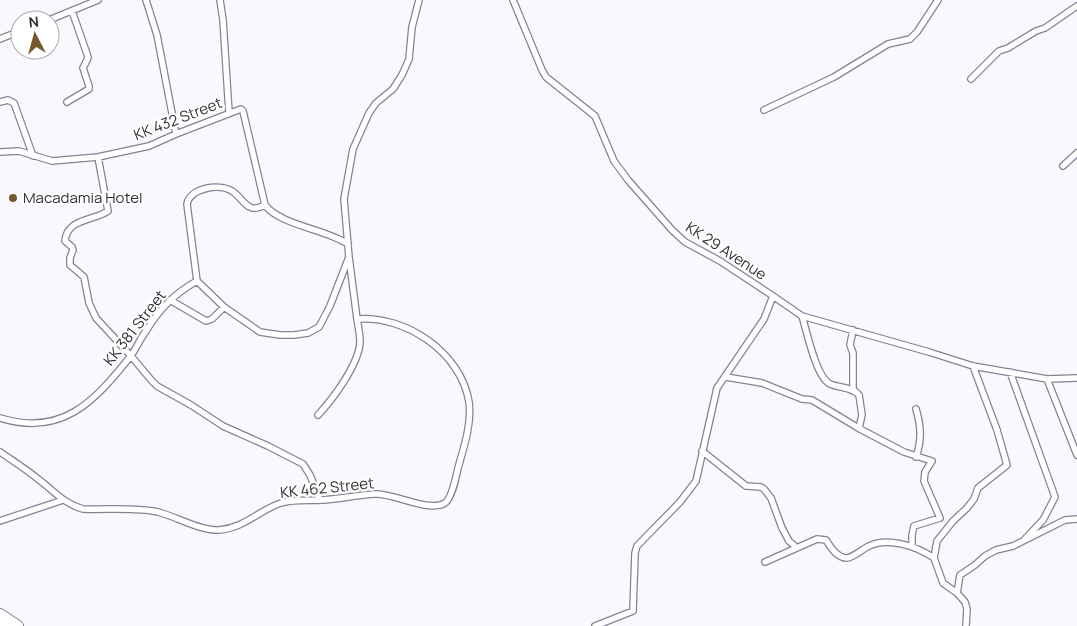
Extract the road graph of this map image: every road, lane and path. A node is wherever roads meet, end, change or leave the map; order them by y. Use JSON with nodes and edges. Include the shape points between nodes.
{"nodes":[{"id":1,"x":98,"y":0,"type":"edge"},
{"id":2,"x":146,"y":0,"type":"edge"},
{"id":3,"x":220,"y":0,"type":"edge"},
{"id":4,"x":418,"y":0,"type":"edge"},
{"id":5,"x":513,"y":0,"type":"edge"},
{"id":6,"x":938,"y":0,"type":"edge"},
{"id":7,"x":1077,"y":6,"type":"edge"},
{"id":8,"x":72,"y":10,"type":"junction"},
{"id":9,"x":60,"y":15,"type":"edge"},
{"id":10,"x":971,"y":78,"type":"dead end"},
{"id":11,"x":0,"y":102,"type":"edge"},
{"id":12,"x":67,"y":102,"type":"dead end"},
{"id":13,"x":764,"y":110,"type":"dead end"},
{"id":14,"x":229,"y":113,"type":"junction"},
{"id":15,"x":176,"y":134,"type":"junction"},
{"id":16,"x":0,"y":152,"type":"edge"},
{"id":17,"x":1077,"y":153,"type":"edge"},
{"id":18,"x":33,"y":156,"type":"junction"},
{"id":19,"x":98,"y":157,"type":"junction"},
{"id":20,"x":1064,"y":166,"type":"dead end"},
{"id":21,"x":265,"y":205,"type":"junction"},
{"id":22,"x":348,"y":244,"type":"junction"},
{"id":23,"x":350,"y":257,"type":"junction"},
{"id":24,"x":197,"y":281,"type":"junction"},
{"id":25,"x":773,"y":296,"type":"junction"},
{"id":26,"x":170,"y":300,"type":"junction"},
{"id":27,"x":224,"y":307,"type":"junction"},
{"id":28,"x":802,"y":316,"type":"junction"},
{"id":29,"x":357,"y":319,"type":"junction"},
{"id":30,"x":853,"y":330,"type":"junction"},
{"id":31,"x":131,"y":356,"type":"junction"},
{"id":32,"x":973,"y":366,"type":"junction"},
{"id":33,"x":1010,"y":372,"type":"junction"},
{"id":34,"x":726,"y":377,"type":"junction"},
{"id":35,"x":1077,"y":378,"type":"edge"},
{"id":36,"x":1047,"y":379,"type":"junction"},
{"id":37,"x":853,"y":390,"type":"junction"},
{"id":38,"x":916,"y":409,"type":"dead end"},
{"id":39,"x":318,"y":415,"type":"dead end"},
{"id":40,"x":0,"y":418,"type":"edge"},
{"id":41,"x":860,"y":428,"type":"junction"},
{"id":42,"x":702,"y":451,"type":"junction"},
{"id":43,"x":0,"y":452,"type":"edge"},
{"id":44,"x":1077,"y":455,"type":"edge"},
{"id":45,"x":916,"y":457,"type":"junction"},
{"id":46,"x":63,"y":500,"type":"junction"},
{"id":47,"x":320,"y":500,"type":"junction"},
{"id":48,"x":1077,"y":518,"type":"edge"},
{"id":49,"x":0,"y":521,"type":"edge"},
{"id":50,"x":1025,"y":540,"type":"junction"},
{"id":51,"x":912,"y":547,"type":"junction"},
{"id":52,"x":797,"y":548,"type":"junction"},
{"id":53,"x":934,"y":558,"type":"junction"},
{"id":54,"x":765,"y":562,"type":"dead end"},
{"id":55,"x":957,"y":593,"type":"junction"},
{"id":56,"x":0,"y":614,"type":"edge"},
{"id":57,"x":0,"y":623,"type":"edge"},
{"id":58,"x":4,"y":626,"type":"edge"},
{"id":59,"x":18,"y":626,"type":"edge"},
{"id":60,"x":595,"y":626,"type":"edge"},
{"id":61,"x":966,"y":626,"type":"edge"}],
"edges":[{"from":1,"to":8,"type":"street"},
{"from":2,"to":15,"type":"street","via":[[157,35]]},
{"from":3,"to":14,"type":"street"},
{"from":4,"to":22,"type":"street","via":[[409,59],[402,75],[369,113],[352,149],[344,199]]},
{"from":5,"to":25,"type":"street","name":"KK 29 Avenue","via":[[546,77],[595,116],[614,162],[663,220],[685,242],[720,260]]},
{"from":6,"to":13,"type":"street","via":[[910,39],[888,44],[834,77]]},
{"from":7,"to":10,"type":"street","via":[[1045,28],[999,51]]},
{"from":8,"to":9,"type":"street"},
{"from":8,"to":12,"type":"street","via":[[88,58],[83,67],[89,89]]},
{"from":11,"to":18,"type":"street","via":[[8,100],[16,105]]},
{"from":14,"to":15,"type":"street","name":"KK 432 Street"},
{"from":14,"to":21,"type":"street","name":"KK 432 Street","via":[[241,109],[244,115]]},
{"from":15,"to":19,"type":"street","name":"KK 432 Street","via":[[149,146]]},
{"from":16,"to":18,"type":"street","name":"KK 432 Street","via":[[19,151]]},
{"from":17,"to":20,"type":"street"},
{"from":18,"to":19,"type":"street","name":"KK 432 Street","via":[[52,161]]},
{"from":19,"to":31,"type":"street","via":[[108,211],[77,223],[67,233],[65,241],[74,250],[70,265],[84,277],[91,311]]},
{"from":21,"to":22,"type":"street","via":[[282,218]]},
{"from":21,"to":24,"type":"street","via":[[249,207],[232,191],[219,188],[209,188],[189,198],[188,215]]},
{"from":22,"to":23,"type":"street"},
{"from":23,"to":27,"type":"street","via":[[325,317],[314,330],[294,335],[266,334]]},
{"from":23,"to":29,"type":"street"},
{"from":24,"to":26,"type":"street","name":"KK 381 Street"},
{"from":24,"to":27,"type":"street"},
{"from":25,"to":28,"type":"street"},
{"from":25,"to":34,"type":"street","name":"KK 29 Avenue","via":[[764,319]]},
{"from":26,"to":27,"type":"street","via":[[206,320],[212,319]]},
{"from":26,"to":31,"type":"street","name":"KK 381 Street","via":[[147,328]]},
{"from":28,"to":30,"type":"street"},
{"from":28,"to":37,"type":"street","via":[[821,375],[829,384]]},
{"from":29,"to":39,"type":"street","via":[[360,342],[356,356],[340,386]]},
{"from":29,"to":47,"type":"street","name":"KK 462 Street","via":[[384,320],[413,332],[441,351],[456,369],[469,402],[463,451],[450,496],[444,503],[426,505],[379,494]]},
{"from":30,"to":32,"type":"street"},
{"from":30,"to":37,"type":"street","via":[[850,345]]},
{"from":31,"to":40,"type":"street","name":"KK 381 Street","via":[[92,399],[72,413],[50,423],[39,424]]},
{"from":31,"to":47,"type":"street","via":[[158,386],[223,426],[303,464]]},
{"from":32,"to":33,"type":"street"},
{"from":32,"to":53,"type":"street","via":[[1007,465],[978,488],[974,499],[937,541]]},
{"from":33,"to":36,"type":"street"},
{"from":33,"to":50,"type":"street","via":[[1055,497],[1050,510]]},
{"from":34,"to":41,"type":"street","via":[[762,383],[812,400]]},
{"from":34,"to":42,"type":"street","name":"KK 29 Avenue","via":[[715,395]]},
{"from":35,"to":36,"type":"street"},
{"from":36,"to":44,"type":"street"},
{"from":37,"to":41,"type":"street","via":[[859,395]]},
{"from":38,"to":45,"type":"street","via":[[921,437]]},
{"from":41,"to":45,"type":"street"},
{"from":42,"to":52,"type":"street","via":[[746,486],[764,489],[771,498],[782,528]]},
{"from":42,"to":60,"type":"street","name":"KK 29 Avenue","via":[[693,485],[637,546],[633,610]]},
{"from":43,"to":46,"type":"street","name":"KK 462 Street","via":[[37,477]]},
{"from":45,"to":51,"type":"street","via":[[932,461],[924,480],[940,518],[914,526]]},
{"from":46,"to":47,"type":"street","name":"KK 462 Street","via":[[83,509],[158,512],[215,530],[236,527],[283,502]]},
{"from":46,"to":49,"type":"street"},
{"from":48,"to":50,"type":"street","via":[[1060,522]]},
{"from":50,"to":55,"type":"street","via":[[990,554],[963,572]]},
{"from":51,"to":52,"type":"street","via":[[891,542],[876,543],[845,558],[824,539]]},
{"from":51,"to":53,"type":"street"},
{"from":52,"to":54,"type":"street"},
{"from":53,"to":55,"type":"street","via":[[941,580]]},
{"from":55,"to":61,"type":"street","via":[[967,609]]},
{"from":56,"to":59,"type":"highway"},
{"from":57,"to":58,"type":"highway"}]}
